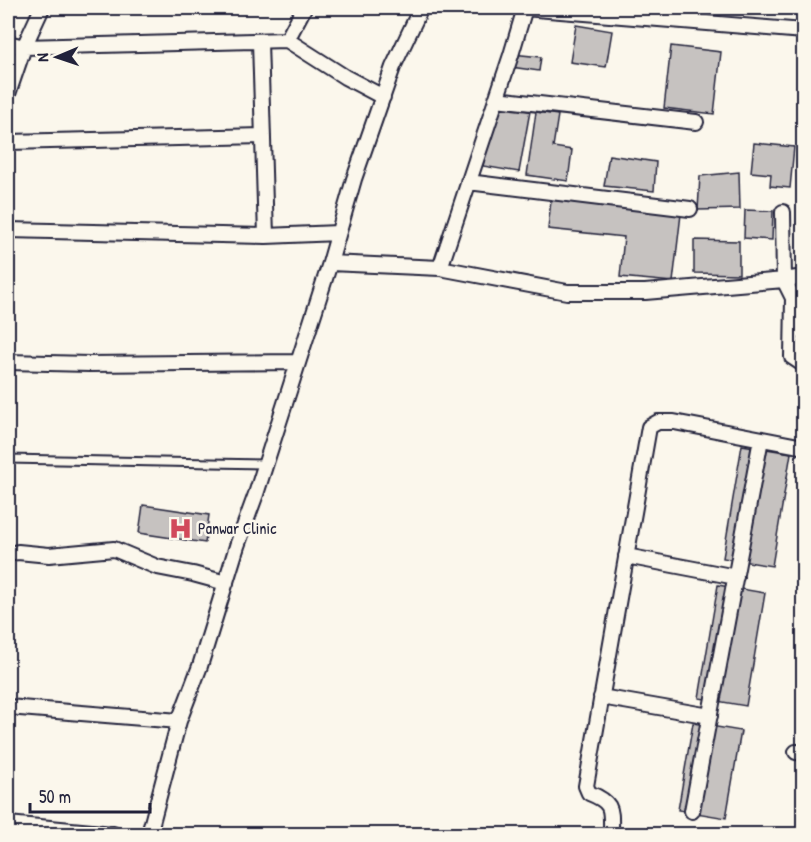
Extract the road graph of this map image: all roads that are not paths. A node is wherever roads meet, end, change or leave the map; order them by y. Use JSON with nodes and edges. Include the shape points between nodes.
{"nodes":[{"id":1,"x":42,"y":8,"type":"edge"},
{"id":2,"x":303,"y":8,"type":"edge"},
{"id":3,"x":421,"y":8,"type":"edge"},
{"id":4,"x":524,"y":8,"type":"edge"},
{"id":5,"x":804,"y":31,"type":"edge"},
{"id":6,"x":288,"y":40,"type":"junction"},
{"id":7,"x":260,"y":42,"type":"junction"},
{"id":8,"x":8,"y":43,"type":"edge"},
{"id":9,"x":24,"y":47,"type":"junction"},
{"id":10,"x":8,"y":94,"type":"edge"},
{"id":11,"x":383,"y":97,"type":"junction"},
{"id":12,"x":496,"y":99,"type":"junction"},
{"id":13,"x":696,"y":122,"type":"dead end"},
{"id":14,"x":263,"y":136,"type":"junction"},
{"id":15,"x":8,"y":142,"type":"edge"},
{"id":16,"x":468,"y":182,"type":"junction"},
{"id":17,"x":690,"y":209,"type":"dead end"},
{"id":18,"x":783,"y":212,"type":"dead end"},
{"id":19,"x":8,"y":230,"type":"edge"},
{"id":20,"x":338,"y":233,"type":"junction"},
{"id":21,"x":266,"y":236,"type":"junction"},
{"id":22,"x":330,"y":263,"type":"junction"},
{"id":23,"x":440,"y":268,"type":"junction"},
{"id":24,"x":804,"y":277,"type":"edge"},
{"id":25,"x":784,"y":280,"type":"junction"},
{"id":26,"x":8,"y":362,"type":"edge"},
{"id":27,"x":297,"y":362,"type":"junction"},
{"id":28,"x":801,"y":363,"type":"dead end"},
{"id":29,"x":761,"y":439,"type":"junction"},
{"id":30,"x":804,"y":447,"type":"edge"},
{"id":31,"x":8,"y":459,"type":"edge"},
{"id":32,"x":266,"y":464,"type":"junction"},
{"id":33,"x":8,"y":554,"type":"edge"},
{"id":34,"x":626,"y":556,"type":"junction"},
{"id":35,"x":736,"y":577,"type":"junction"},
{"id":36,"x":225,"y":583,"type":"junction"},
{"id":37,"x":601,"y":697,"type":"junction"},
{"id":38,"x":8,"y":707,"type":"edge"},
{"id":39,"x":710,"y":716,"type":"junction"},
{"id":40,"x":179,"y":721,"type":"junction"},
{"id":41,"x":692,"y":811,"type":"dead end"},
{"id":42,"x":8,"y":824,"type":"edge"},
{"id":43,"x":113,"y":834,"type":"edge"},
{"id":44,"x":149,"y":834,"type":"edge"},
{"id":45,"x":611,"y":834,"type":"edge"}],
"edges":[{"from":1,"to":9,"type":"street"},
{"from":2,"to":6,"type":"street"},
{"from":3,"to":11,"type":"street"},
{"from":4,"to":5,"type":"street"},
{"from":4,"to":12,"type":"street"},
{"from":6,"to":7,"type":"street"},
{"from":6,"to":11,"type":"street"},
{"from":7,"to":9,"type":"street"},
{"from":7,"to":14,"type":"street"},
{"from":8,"to":9,"type":"street"},
{"from":9,"to":10,"type":"street"},
{"from":11,"to":20,"type":"street"},
{"from":12,"to":13,"type":"street"},
{"from":12,"to":16,"type":"street"},
{"from":14,"to":15,"type":"street"},
{"from":14,"to":21,"type":"street"},
{"from":16,"to":17,"type":"street"},
{"from":16,"to":23,"type":"street"},
{"from":18,"to":25,"type":"street"},
{"from":19,"to":21,"type":"street"},
{"from":20,"to":21,"type":"street"},
{"from":20,"to":22,"type":"street"},
{"from":22,"to":23,"type":"street"},
{"from":22,"to":27,"type":"street"},
{"from":23,"to":25,"type":"street","via":[[567,292],[645,292]]},
{"from":24,"to":25,"type":"street"},
{"from":25,"to":28,"type":"street","via":[[793,298],[792,357]]},
{"from":26,"to":27,"type":"street"},
{"from":27,"to":32,"type":"street"},
{"from":29,"to":30,"type":"street"},
{"from":29,"to":34,"type":"street","via":[[674,422],[658,422],[649,427]]},
{"from":29,"to":35,"type":"street"},
{"from":31,"to":32,"type":"lane"},
{"from":32,"to":36,"type":"street"},
{"from":33,"to":36,"type":"street","via":[[114,549],[157,567]]},
{"from":34,"to":35,"type":"street"},
{"from":34,"to":37,"type":"street"},
{"from":35,"to":39,"type":"street"},
{"from":36,"to":40,"type":"street"},
{"from":37,"to":39,"type":"street"},
{"from":37,"to":45,"type":"street","via":[[586,786],[589,793],[605,799],[610,806]]},
{"from":38,"to":40,"type":"street"},
{"from":39,"to":41,"type":"street"},
{"from":40,"to":44,"type":"street"},
{"from":42,"to":43,"type":"street"}]}
